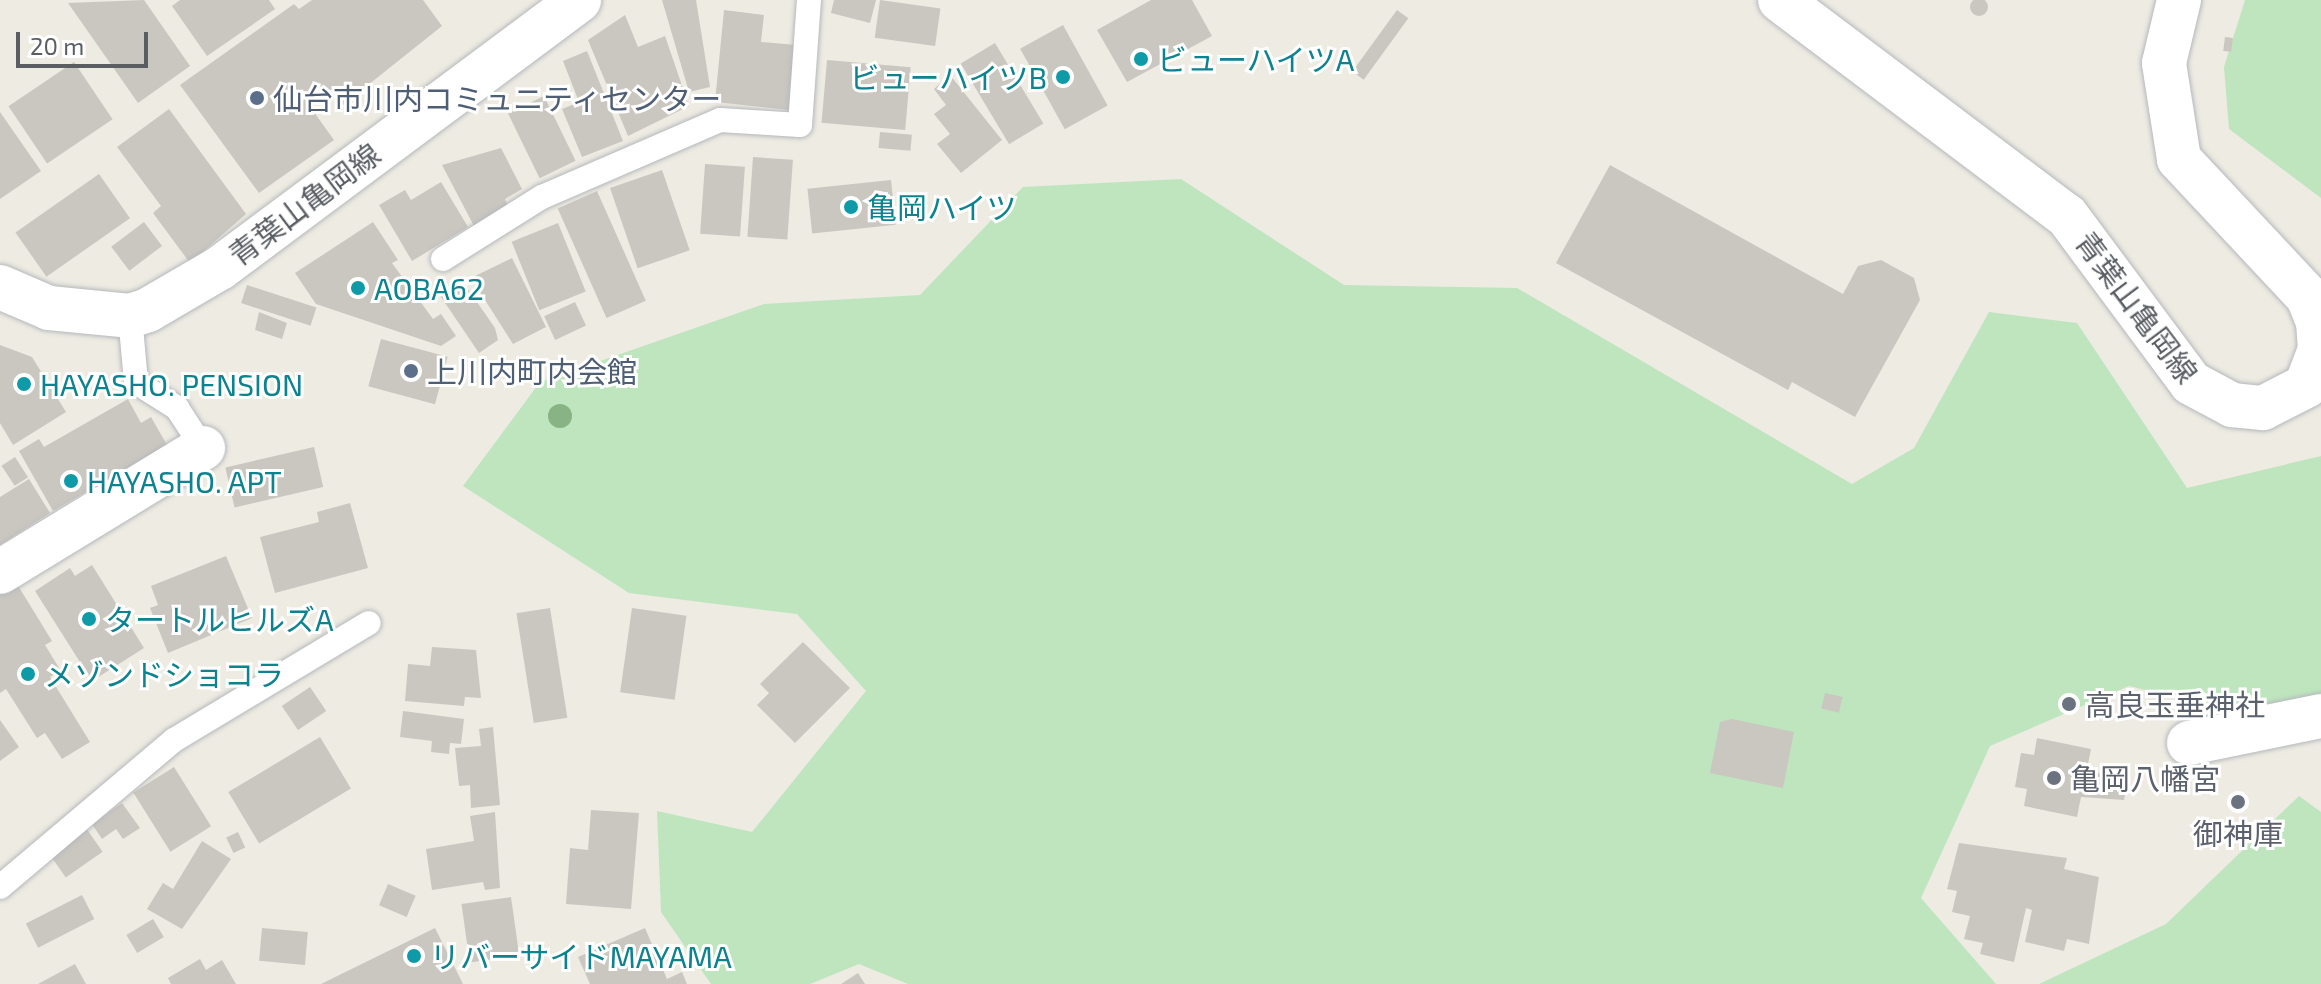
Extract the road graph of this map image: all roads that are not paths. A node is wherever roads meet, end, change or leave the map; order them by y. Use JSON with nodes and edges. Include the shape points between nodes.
{"nodes":[{"id":1,"x":579,"y":0,"type":"edge"},
{"id":2,"x":809,"y":0,"type":"edge"},
{"id":3,"x":1780,"y":0,"type":"edge"},
{"id":4,"x":2179,"y":0,"type":"edge"},
{"id":5,"x":443,"y":259,"type":"dead end"},
{"id":6,"x":0,"y":287,"type":"edge"},
{"id":7,"x":130,"y":316,"type":"junction"},
{"id":8,"x":203,"y":448,"type":"joint"},
{"id":9,"x":0,"y":572,"type":"edge"},
{"id":10,"x":369,"y":623,"type":"dead end"},
{"id":11,"x":2321,"y":716,"type":"edge"},
{"id":12,"x":2189,"y":743,"type":"dead end"},
{"id":13,"x":0,"y":887,"type":"edge"}],
"edges":[{"from":1,"to":7,"type":"street","name":"青葉山亀岡線","via":[[220,268]]},
{"from":2,"to":5,"type":"lane","via":[[800,125],[720,120],[542,197]]},
{"from":3,"to":4,"type":"street","name":"青葉山亀岡線","via":[[2067,216],[2191,383],[2232,405],[2263,408],[2306,386],[2320,350],[2318,322],[2308,297],[2179,159],[2164,63]]},
{"from":6,"to":7,"type":"street","via":[[49,308]]},
{"from":7,"to":8,"type":"lane","via":[[136,382],[177,408]]},
{"from":8,"to":9,"type":"street"},
{"from":10,"to":13,"type":"lane","via":[[174,740]]},
{"from":11,"to":12,"type":"street"}]}
